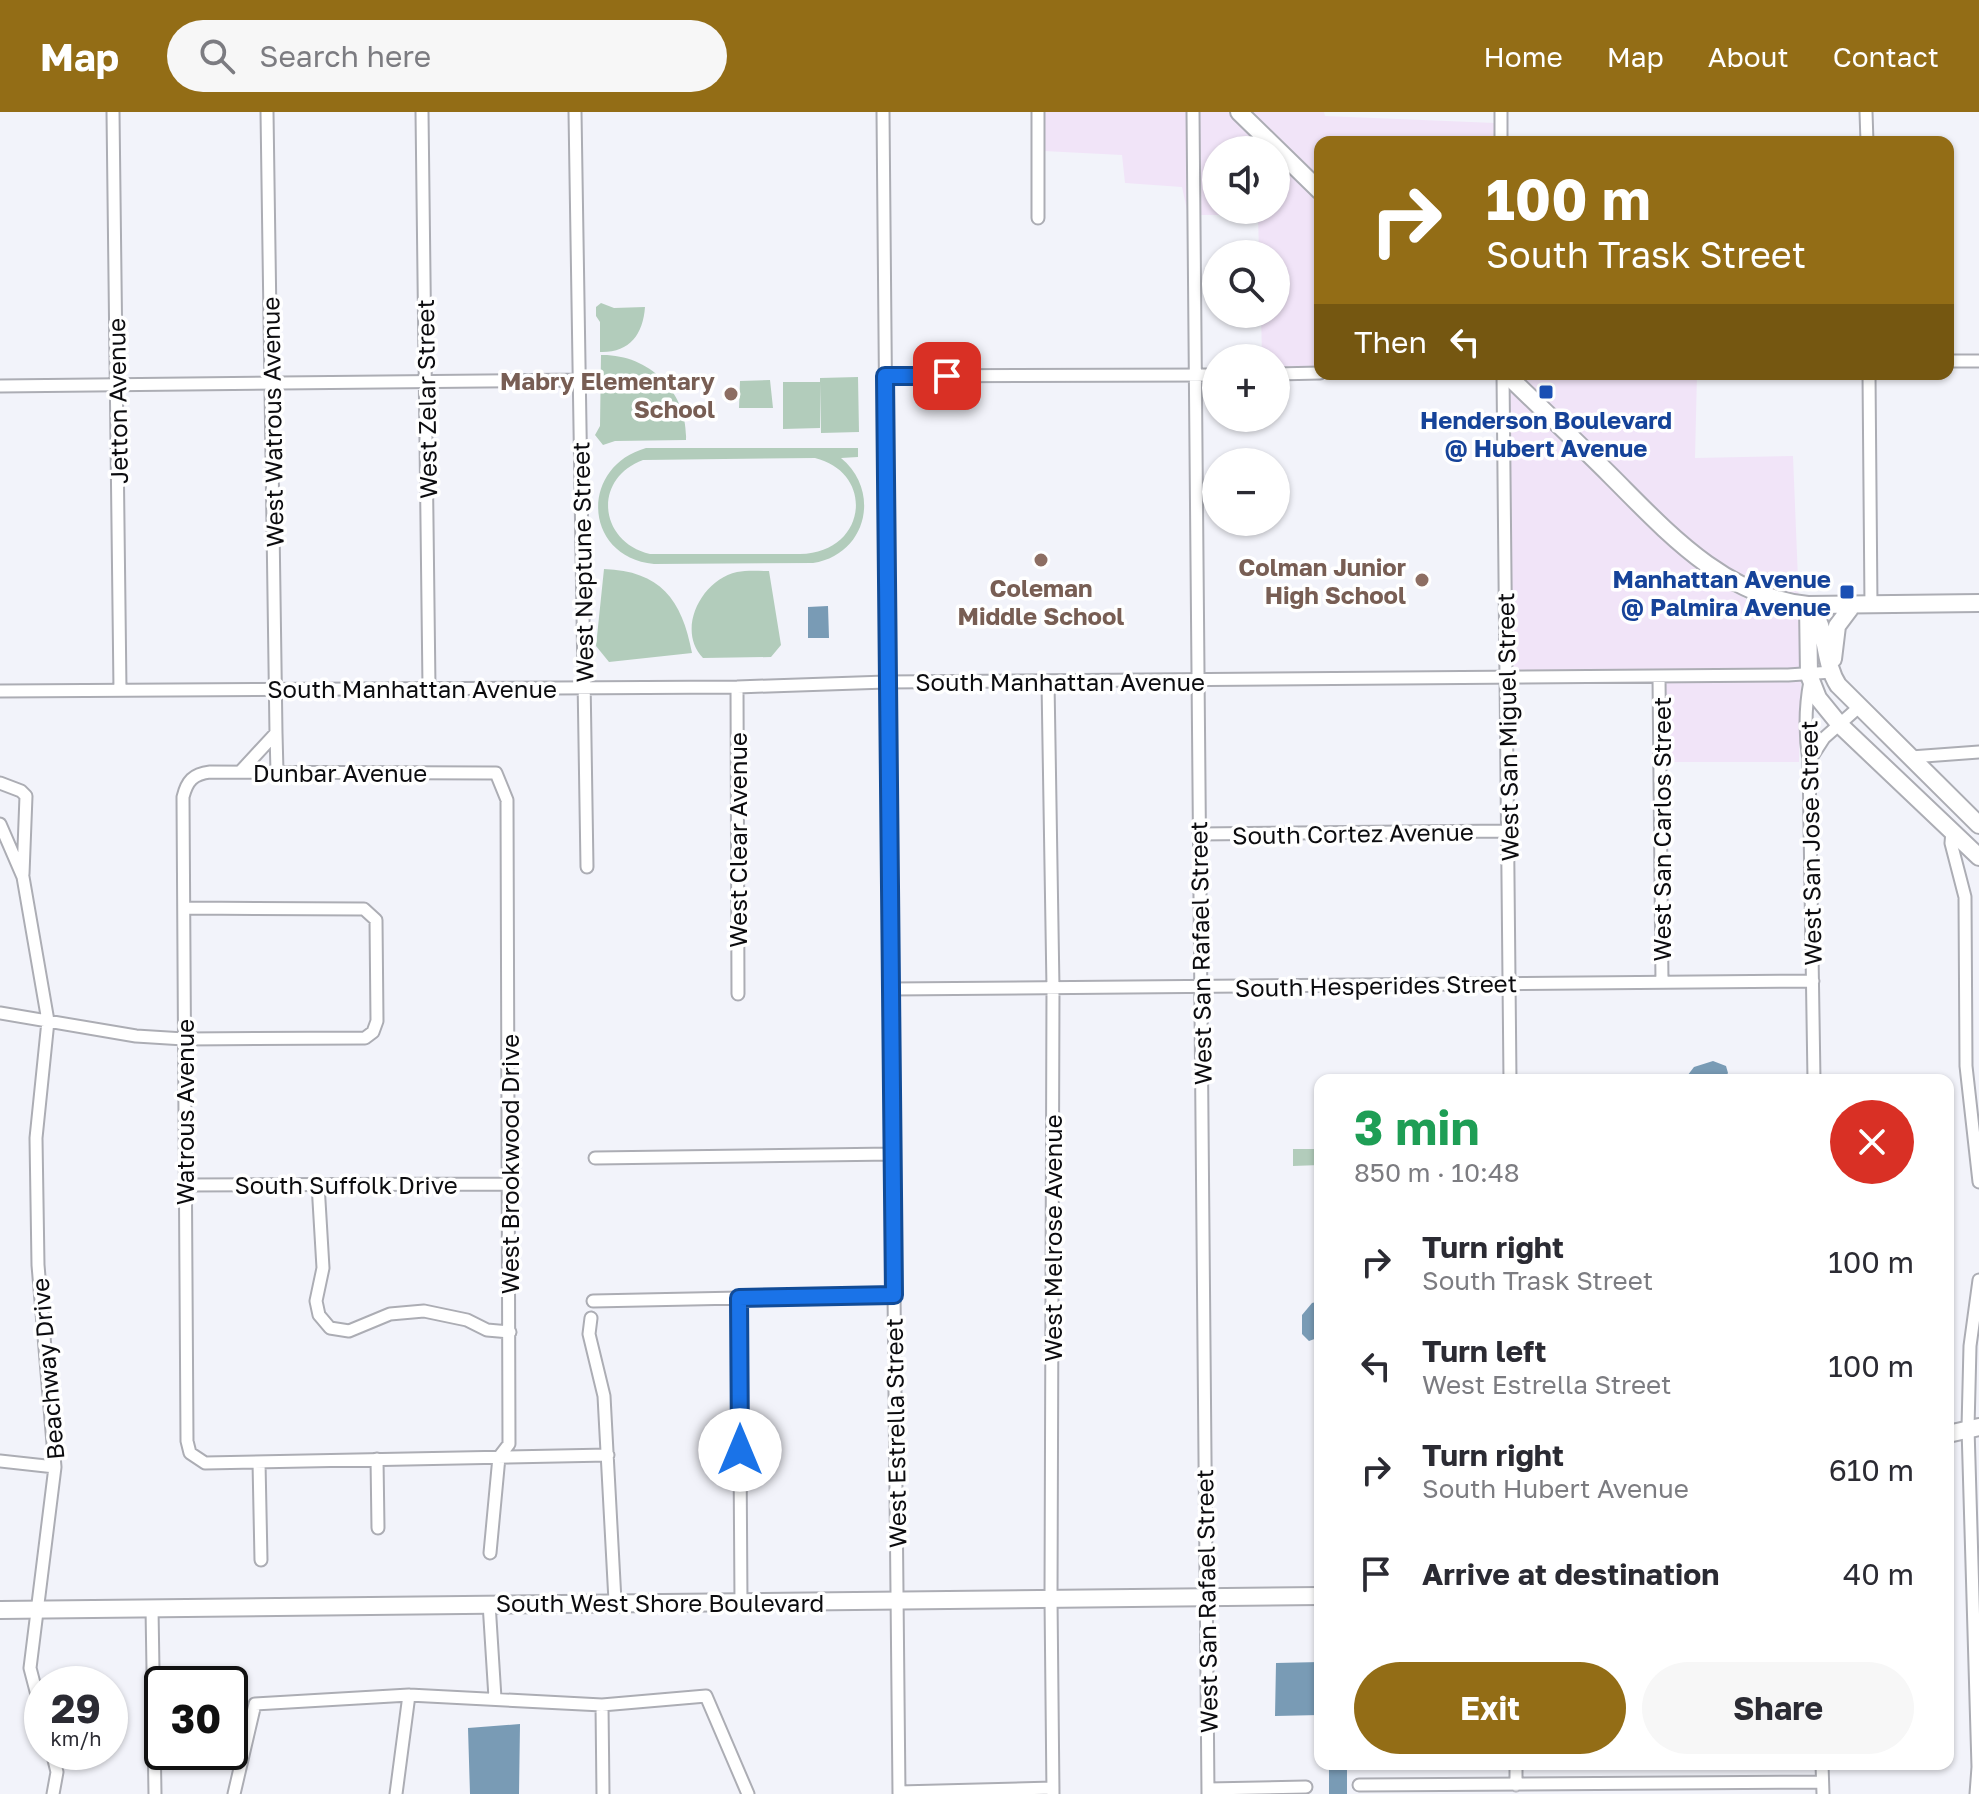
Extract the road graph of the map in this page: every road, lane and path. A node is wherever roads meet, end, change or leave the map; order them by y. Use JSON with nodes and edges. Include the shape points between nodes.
{"nodes":[{"id":1,"x":113,"y":112,"type":"edge"},
{"id":2,"x":267,"y":112,"type":"edge"},
{"id":3,"x":422,"y":112,"type":"edge"},
{"id":4,"x":575,"y":112,"type":"edge"},
{"id":5,"x":883,"y":112,"type":"edge"},
{"id":6,"x":1038,"y":112,"type":"edge"},
{"id":7,"x":1193,"y":112,"type":"edge"},
{"id":8,"x":1239,"y":112,"type":"edge"},
{"id":9,"x":1501,"y":112,"type":"edge"},
{"id":10,"x":1866,"y":112,"type":"edge"},
{"id":11,"x":1501,"y":136,"type":"edge"},
{"id":12,"x":1867,"y":136,"type":"edge"},
{"id":13,"x":1314,"y":185,"type":"edge"},
{"id":14,"x":1038,"y":218,"type":"dead end"},
{"id":15,"x":1954,"y":361,"type":"edge"},
{"id":16,"x":1979,"y":361,"type":"edge"},
{"id":17,"x":1314,"y":373,"type":"edge"},
{"id":18,"x":1290,"y":374,"type":"edge"},
{"id":19,"x":1194,"y":375,"type":"junction"},
{"id":20,"x":1202,"y":375,"type":"edge"},
{"id":21,"x":885,"y":376,"type":"junction"},
{"id":22,"x":580,"y":380,"type":"junction"},
{"id":23,"x":1505,"y":380,"type":"edge"},
{"id":24,"x":1511,"y":380,"type":"edge"},
{"id":25,"x":1869,"y":380,"type":"edge"},
{"id":26,"x":425,"y":382,"type":"junction"},
{"id":27,"x":271,"y":383,"type":"junction"},
{"id":28,"x":117,"y":385,"type":"junction"},
{"id":29,"x":0,"y":386,"type":"edge"},
{"id":30,"x":1979,"y":603,"type":"edge"},
{"id":31,"x":1808,"y":605,"type":"junction"},
{"id":32,"x":1852,"y":606,"type":"junction"},
{"id":33,"x":1871,"y":606,"type":"junction"},
{"id":34,"x":1832,"y":672,"type":"junction"},
{"id":35,"x":1659,"y":677,"type":"junction"},
{"id":36,"x":1506,"y":678,"type":"junction"},
{"id":37,"x":1809,"y":678,"type":"junction"},
{"id":38,"x":1197,"y":681,"type":"junction"},
{"id":39,"x":886,"y":682,"type":"junction"},
{"id":40,"x":1048,"y":682,"type":"junction"},
{"id":41,"x":429,"y":687,"type":"junction"},
{"id":42,"x":584,"y":687,"type":"junction"},
{"id":43,"x":737,"y":687,"type":"junction"},
{"id":44,"x":275,"y":688,"type":"junction"},
{"id":45,"x":120,"y":690,"type":"junction"},
{"id":46,"x":0,"y":691,"type":"edge"},
{"id":47,"x":1859,"y":707,"type":"junction"},
{"id":48,"x":1840,"y":725,"type":"junction"},
{"id":49,"x":276,"y":733,"type":"junction"},
{"id":50,"x":1979,"y":752,"type":"edge"},
{"id":51,"x":1911,"y":757,"type":"junction"},
{"id":52,"x":1809,"y":761,"type":"junction"},
{"id":53,"x":240,"y":772,"type":"junction"},
{"id":54,"x":277,"y":772,"type":"junction"},
{"id":55,"x":496,"y":773,"type":"joint"},
{"id":56,"x":0,"y":783,"type":"edge"},
{"id":57,"x":187,"y":784,"type":"joint"},
{"id":58,"x":1974,"y":820,"type":"edge"},
{"id":59,"x":0,"y":824,"type":"edge"},
{"id":60,"x":1507,"y":831,"type":"junction"},
{"id":61,"x":1952,"y":831,"type":"junction"},
{"id":62,"x":1199,"y":834,"type":"junction"},
{"id":63,"x":1979,"y":857,"type":"edge"},
{"id":64,"x":587,"y":867,"type":"dead end"},
{"id":65,"x":23,"y":877,"type":"junction"},
{"id":66,"x":186,"y":908,"type":"junction"},
{"id":67,"x":1813,"y":981,"type":"junction"},
{"id":68,"x":1662,"y":982,"type":"junction"},
{"id":69,"x":1509,"y":984,"type":"junction"},
{"id":70,"x":1200,"y":987,"type":"junction"},
{"id":71,"x":1053,"y":988,"type":"junction"},
{"id":72,"x":892,"y":989,"type":"junction"},
{"id":73,"x":738,"y":994,"type":"dead end"},
{"id":74,"x":0,"y":1013,"type":"edge"},
{"id":75,"x":48,"y":1021,"type":"junction"},
{"id":76,"x":184,"y":1039,"type":"junction"},
{"id":77,"x":1510,"y":1074,"type":"edge"},
{"id":78,"x":1814,"y":1074,"type":"edge"},
{"id":79,"x":893,"y":1154,"type":"junction"},
{"id":80,"x":595,"y":1158,"type":"dead end"},
{"id":81,"x":1979,"y":1182,"type":"edge"},
{"id":82,"x":318,"y":1184,"type":"junction"},
{"id":83,"x":508,"y":1184,"type":"junction"},
{"id":84,"x":184,"y":1185,"type":"junction"},
{"id":85,"x":1979,"y":1280,"type":"edge"},
{"id":86,"x":894,"y":1295,"type":"junction"},
{"id":87,"x":739,"y":1298,"type":"junction"},
{"id":88,"x":593,"y":1301,"type":"dead end"},
{"id":89,"x":591,"y":1318,"type":"dead end"},
{"id":90,"x":510,"y":1332,"type":"junction"},
{"id":91,"x":1974,"y":1428,"type":"edge"},
{"id":92,"x":1954,"y":1433,"type":"edge"},
{"id":93,"x":608,"y":1455,"type":"junction"},
{"id":94,"x":499,"y":1457,"type":"junction"},
{"id":95,"x":377,"y":1459,"type":"junction"},
{"id":96,"x":0,"y":1461,"type":"edge"},
{"id":97,"x":259,"y":1462,"type":"junction"},
{"id":98,"x":55,"y":1467,"type":"junction"},
{"id":99,"x":378,"y":1528,"type":"dead end"},
{"id":100,"x":490,"y":1553,"type":"dead end"},
{"id":101,"x":261,"y":1560,"type":"dead end"},
{"id":102,"x":1314,"y":1596,"type":"edge"},
{"id":103,"x":1206,"y":1598,"type":"junction"},
{"id":104,"x":1051,"y":1599,"type":"junction"},
{"id":105,"x":615,"y":1601,"type":"junction"},
{"id":106,"x":897,"y":1601,"type":"junction"},
{"id":107,"x":741,"y":1602,"type":"junction"},
{"id":108,"x":489,"y":1603,"type":"junction"},
{"id":109,"x":152,"y":1608,"type":"junction"},
{"id":110,"x":40,"y":1609,"type":"junction"},
{"id":111,"x":0,"y":1610,"type":"edge"},
{"id":112,"x":30,"y":1666,"type":"edge"},
{"id":113,"x":1977,"y":1694,"type":"edge"},
{"id":114,"x":409,"y":1695,"type":"junction"},
{"id":115,"x":495,"y":1698,"type":"junction"},
{"id":116,"x":602,"y":1705,"type":"junction"},
{"id":117,"x":56,"y":1770,"type":"edge"},
{"id":118,"x":1516,"y":1770,"type":"edge"},
{"id":119,"x":1359,"y":1785,"type":"dead end"},
{"id":120,"x":1516,"y":1785,"type":"junction"},
{"id":121,"x":1306,"y":1787,"type":"dead end"},
{"id":122,"x":1822,"y":1788,"type":"edge"},
{"id":123,"x":1053,"y":1791,"type":"edge"},
{"id":124,"x":1978,"y":1791,"type":"edge"},
{"id":125,"x":1208,"y":1792,"type":"edge"},
{"id":126,"x":899,"y":1793,"type":"edge"},
{"id":127,"x":53,"y":1794,"type":"edge"},
{"id":128,"x":155,"y":1794,"type":"edge"},
{"id":129,"x":234,"y":1794,"type":"edge"},
{"id":130,"x":396,"y":1794,"type":"edge"},
{"id":131,"x":603,"y":1794,"type":"edge"},
{"id":132,"x":748,"y":1794,"type":"edge"}],
"edges":[{"from":1,"to":28,"type":"street","name":"Jetton Avenue"},
{"from":2,"to":27,"type":"street","name":"West Watrous Avenue"},
{"from":3,"to":26,"type":"street","name":"West Zelar Street"},
{"from":4,"to":22,"type":"street","name":"West Neptune Street"},
{"from":5,"to":21,"type":"street","name":"West Estrella Street"},
{"from":6,"to":14,"type":"street"},
{"from":7,"to":19,"type":"street","name":"West San Rafael Street"},
{"from":8,"to":13,"type":"street"},
{"from":9,"to":11,"type":"street"},
{"from":10,"to":12,"type":"street"},
{"from":15,"to":16,"type":"street"},
{"from":17,"to":18,"type":"street"},
{"from":19,"to":20,"type":"street"},
{"from":19,"to":21,"type":"street"},
{"from":19,"to":38,"type":"street","name":"West San Rafael Street"},
{"from":21,"to":39,"type":"street","name":"West Estrella Street"},
{"from":22,"to":26,"type":"street"},
{"from":22,"to":42,"type":"street","name":"West Neptune Street"},
{"from":23,"to":36,"type":"street","name":"West San Miguel Street"},
{"from":24,"to":31,"type":"street","via":[[1691,553],[1755,592]]},
{"from":25,"to":33,"type":"street"},
{"from":26,"to":27,"type":"street"},
{"from":26,"to":41,"type":"street","name":"West Zelar Street"},
{"from":27,"to":28,"type":"street"},
{"from":27,"to":44,"type":"street","name":"West Watrous Avenue"},
{"from":28,"to":29,"type":"street"},
{"from":28,"to":45,"type":"street","name":"Jetton Avenue"},
{"from":30,"to":33,"type":"street"},
{"from":31,"to":32,"type":"street"},
{"from":31,"to":34,"type":"street","via":[[1819,620]]},
{"from":31,"to":37,"type":"street","name":"West San Jose Street"},
{"from":32,"to":33,"type":"street"},
{"from":32,"to":34,"type":"street","via":[[1837,626]]},
{"from":34,"to":37,"type":"street","name":"South Manhattan Avenue"},
{"from":34,"to":47,"type":"street"},
{"from":35,"to":36,"type":"street","name":"South Manhattan Avenue"},
{"from":35,"to":37,"type":"street","name":"South Manhattan Avenue"},
{"from":35,"to":68,"type":"street","name":"West San Carlos Street"},
{"from":36,"to":38,"type":"street","name":"South Manhattan Avenue"},
{"from":36,"to":60,"type":"street","name":"West San Miguel Street"},
{"from":37,"to":48,"type":"street"},
{"from":37,"to":52,"type":"street","name":"West San Jose Street"},
{"from":38,"to":40,"type":"street","name":"South Manhattan Avenue"},
{"from":38,"to":62,"type":"street","name":"West San Rafael Street"},
{"from":39,"to":40,"type":"street","name":"South Manhattan Avenue"},
{"from":39,"to":43,"type":"street","name":"South Manhattan Avenue"},
{"from":39,"to":72,"type":"street","name":"West Estrella Street"},
{"from":40,"to":71,"type":"street","name":"West Melrose Avenue"},
{"from":41,"to":42,"type":"street","name":"South Manhattan Avenue"},
{"from":41,"to":44,"type":"street","name":"South Manhattan Avenue"},
{"from":42,"to":43,"type":"street","name":"South Manhattan Avenue"},
{"from":42,"to":64,"type":"street","name":"West Neptune Street"},
{"from":43,"to":73,"type":"street","name":"West Clear Avenue"},
{"from":44,"to":45,"type":"street","name":"South Manhattan Avenue"},
{"from":44,"to":49,"type":"street","name":"West Watrous Avenue"},
{"from":45,"to":46,"type":"street","name":"South Manhattan Avenue"},
{"from":47,"to":48,"type":"street"},
{"from":47,"to":51,"type":"street"},
{"from":48,"to":52,"type":"street"},
{"from":48,"to":61,"type":"street"},
{"from":49,"to":53,"type":"street"},
{"from":49,"to":54,"type":"street","name":"West Watrous Avenue"},
{"from":50,"to":51,"type":"street"},
{"from":51,"to":58,"type":"street"},
{"from":52,"to":67,"type":"street","name":"West San Jose Street"},
{"from":53,"to":54,"type":"street","name":"Dunbar Avenue"},
{"from":53,"to":57,"type":"street","name":"Dunbar Avenue","via":[[203,773]]},
{"from":54,"to":55,"type":"street","name":"Dunbar Avenue"},
{"from":55,"to":83,"type":"street","name":"West Brookwood Drive","via":[[507,800]]},
{"from":56,"to":65,"type":"street","via":[[26,796]]},
{"from":57,"to":66,"type":"street","name":"Watrous Avenue"},
{"from":58,"to":61,"type":"street"},
{"from":59,"to":65,"type":"street"},
{"from":60,"to":62,"type":"street","name":"South Cortez Avenue"},
{"from":60,"to":69,"type":"street","name":"West San Miguel Street"},
{"from":61,"to":63,"type":"street"},
{"from":61,"to":81,"type":"street","via":[[1965,897],[1966,1066]]},
{"from":62,"to":70,"type":"street","name":"West San Rafael Street"},
{"from":65,"to":75,"type":"street","name":"Beachway Drive"},
{"from":66,"to":76,"type":"street","name":"Watrous Avenue"},
{"from":66,"to":76,"type":"street","via":[[364,909],[376,920],[377,1021],[365,1038]]},
{"from":67,"to":68,"type":"street","name":"South Hesperides Street"},
{"from":67,"to":78,"type":"street","name":"West San Jose Street"},
{"from":68,"to":69,"type":"street","name":"South Hesperides Street"},
{"from":69,"to":70,"type":"street","name":"South Hesperides Street"},
{"from":69,"to":77,"type":"street","name":"West San Miguel Street"},
{"from":70,"to":71,"type":"street","name":"South Hesperides Street"},
{"from":70,"to":103,"type":"street","name":"West San Rafael Street"},
{"from":71,"to":72,"type":"street","name":"South Hesperides Street"},
{"from":71,"to":104,"type":"street","name":"West Melrose Avenue"},
{"from":72,"to":79,"type":"street","name":"West Estrella Street"},
{"from":74,"to":75,"type":"street"},
{"from":75,"to":76,"type":"street"},
{"from":75,"to":98,"type":"street","name":"Beachway Drive","via":[[36,1138],[38,1265]]},
{"from":76,"to":84,"type":"street","name":"Watrous Avenue"},
{"from":79,"to":80,"type":"street"},
{"from":79,"to":86,"type":"street","name":"West Estrella Street"},
{"from":82,"to":83,"type":"street","name":"South Suffolk Drive"},
{"from":82,"to":84,"type":"street","name":"South Suffolk Drive"},
{"from":82,"to":90,"type":"street","via":[[323,1268],[316,1301],[330,1328],[349,1331],[390,1314],[424,1311]]},
{"from":83,"to":90,"type":"street","name":"West Brookwood Drive"},
{"from":84,"to":97,"type":"street","name":"Watrous Avenue","via":[[190,1453],[205,1463]]},
{"from":85,"to":91,"type":"street","via":[[1970,1346]]},
{"from":86,"to":87,"type":"street"},
{"from":86,"to":106,"type":"street","name":"West Estrella Street"},
{"from":87,"to":88,"type":"street"},
{"from":87,"to":107,"type":"street"},
{"from":89,"to":93,"type":"street"},
{"from":90,"to":94,"type":"street","name":"West Brookwood Drive","via":[[509,1444]]},
{"from":91,"to":92,"type":"street"},
{"from":91,"to":113,"type":"street"},
{"from":93,"to":94,"type":"street"},
{"from":93,"to":105,"type":"street"},
{"from":94,"to":95,"type":"street"},
{"from":94,"to":100,"type":"street","name":"West Brookwood Drive"},
{"from":95,"to":97,"type":"street"},
{"from":95,"to":99,"type":"street"},
{"from":96,"to":98,"type":"street"},
{"from":97,"to":101,"type":"street"},
{"from":98,"to":110,"type":"street","name":"Beachway Drive"},
{"from":102,"to":103,"type":"street","name":"South West Shore Boulevard"},
{"from":103,"to":104,"type":"street","name":"South West Shore Boulevard"},
{"from":103,"to":125,"type":"street","name":"West San Rafael Street"},
{"from":104,"to":106,"type":"street","name":"South West Shore Boulevard"},
{"from":104,"to":123,"type":"street","name":"West Melrose Avenue"},
{"from":105,"to":107,"type":"street","name":"South West Shore Boulevard"},
{"from":105,"to":108,"type":"street","name":"South West Shore Boulevard"},
{"from":106,"to":107,"type":"street","name":"South West Shore Boulevard"},
{"from":106,"to":126,"type":"street","name":"West Estrella Street"},
{"from":108,"to":109,"type":"street","name":"South West Shore Boulevard"},
{"from":108,"to":115,"type":"street"},
{"from":109,"to":110,"type":"street","name":"South West Shore Boulevard"},
{"from":109,"to":128,"type":"street"},
{"from":110,"to":111,"type":"street","name":"South West Shore Boulevard"},
{"from":110,"to":112,"type":"street","name":"Beachway Drive"},
{"from":113,"to":124,"type":"street"},
{"from":114,"to":115,"type":"street"},
{"from":114,"to":129,"type":"street","via":[[255,1704]]},
{"from":114,"to":130,"type":"street"},
{"from":115,"to":116,"type":"street"},
{"from":116,"to":131,"type":"street"},
{"from":116,"to":132,"type":"street","via":[[706,1696]]},
{"from":117,"to":127,"type":"street"},
{"from":118,"to":120,"type":"street"},
{"from":119,"to":120,"type":"street"},
{"from":120,"to":122,"type":"street"},
{"from":121,"to":125,"type":"street"},
{"from":123,"to":126,"type":"street"}]}
